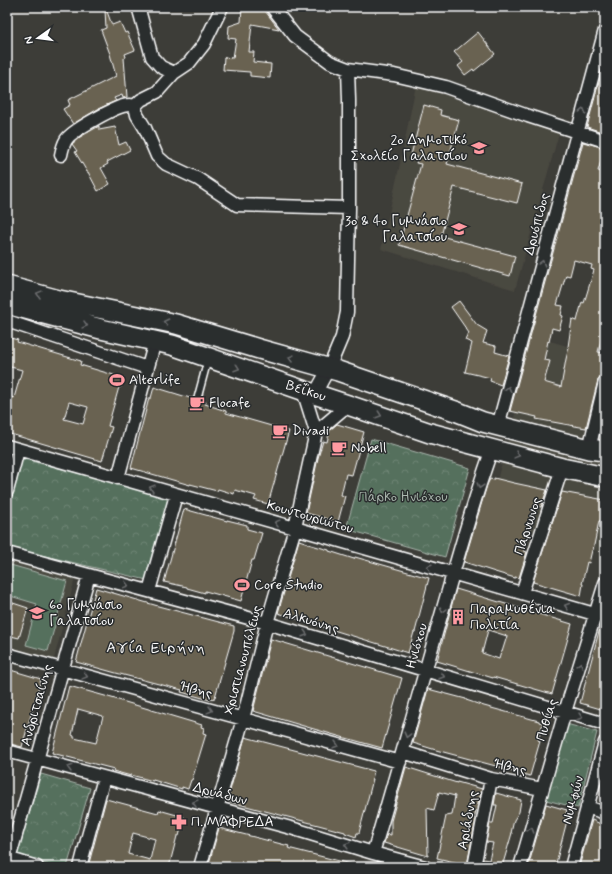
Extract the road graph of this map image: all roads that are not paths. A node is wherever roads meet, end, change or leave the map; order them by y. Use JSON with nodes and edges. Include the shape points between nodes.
{"nodes":[{"id":1,"x":137,"y":7,"type":"edge"},
{"id":2,"x":222,"y":7,"type":"edge"},
{"id":3,"x":272,"y":7,"type":"edge"},
{"id":4,"x":605,"y":30,"type":"edge"},
{"id":5,"x":348,"y":69,"type":"junction"},
{"id":6,"x":174,"y":73,"type":"junction"},
{"id":7,"x":135,"y":106,"type":"junction"},
{"id":8,"x":577,"y":132,"type":"junction"},
{"id":9,"x":605,"y":141,"type":"edge"},
{"id":10,"x":61,"y":155,"type":"dead end"},
{"id":11,"x":349,"y":208,"type":"junction"},
{"id":12,"x":7,"y":286,"type":"edge"},
{"id":13,"x":7,"y":304,"type":"edge"},
{"id":14,"x":7,"y":321,"type":"edge"},
{"id":15,"x":155,"y":341,"type":"junction"},
{"id":16,"x":208,"y":358,"type":"junction"},
{"id":17,"x":147,"y":368,"type":"junction"},
{"id":18,"x":329,"y":368,"type":"junction"},
{"id":19,"x":605,"y":382,"type":"edge"},
{"id":20,"x":306,"y":392,"type":"junction"},
{"id":21,"x":197,"y":400,"type":"dead end"},
{"id":22,"x":348,"y":405,"type":"junction"},
{"id":23,"x":498,"y":426,"type":"junction"},
{"id":24,"x":316,"y":432,"type":"junction"},
{"id":25,"x":12,"y":448,"type":"edge"},
{"id":26,"x":492,"y":449,"type":"junction"},
{"id":27,"x":597,"y":450,"type":"edge"},
{"id":28,"x":562,"y":468,"type":"junction"},
{"id":29,"x":605,"y":477,"type":"edge"},
{"id":30,"x":118,"y":478,"type":"junction"},
{"id":31,"x":7,"y":491,"type":"edge"},
{"id":32,"x":176,"y":495,"type":"junction"},
{"id":33,"x":295,"y":528,"type":"junction"},
{"id":34,"x":7,"y":553,"type":"edge"},
{"id":35,"x":453,"y":574,"type":"junction"},
{"id":36,"x":88,"y":575,"type":"junction"},
{"id":37,"x":605,"y":583,"type":"edge"},
{"id":38,"x":149,"y":592,"type":"junction"},
{"id":39,"x":522,"y":593,"type":"junction"},
{"id":40,"x":600,"y":616,"type":"edge"},
{"id":41,"x":267,"y":623,"type":"junction"},
{"id":42,"x":7,"y":654,"type":"edge"},
{"id":43,"x":62,"y":670,"type":"junction"},
{"id":44,"x":425,"y":671,"type":"junction"},
{"id":45,"x":565,"y":712,"type":"junction"},
{"id":46,"x":243,"y":719,"type":"junction"},
{"id":47,"x":605,"y":724,"type":"edge"},
{"id":48,"x":605,"y":742,"type":"edge"},
{"id":49,"x":7,"y":751,"type":"edge"},
{"id":50,"x":401,"y":757,"type":"junction"},
{"id":51,"x":37,"y":759,"type":"junction"},
{"id":52,"x":104,"y":778,"type":"junction"},
{"id":53,"x":491,"y":779,"type":"junction"},
{"id":54,"x":542,"y":789,"type":"junction"},
{"id":55,"x":587,"y":806,"type":"junction"},
{"id":56,"x":217,"y":809,"type":"junction"},
{"id":57,"x":605,"y":813,"type":"edge"},
{"id":58,"x":373,"y":853,"type":"junction"},
{"id":59,"x":8,"y":861,"type":"edge"},
{"id":60,"x":37,"y":867,"type":"edge"},
{"id":61,"x":80,"y":867,"type":"edge"},
{"id":62,"x":200,"y":867,"type":"edge"},
{"id":63,"x":425,"y":867,"type":"edge"},
{"id":64,"x":474,"y":867,"type":"edge"},
{"id":65,"x":520,"y":867,"type":"edge"},
{"id":66,"x":571,"y":867,"type":"edge"}],
"edges":[{"from":1,"to":6,"type":"street","via":[[152,57],[161,67]]},
{"from":2,"to":6,"type":"street","via":[[204,44],[189,63]]},
{"from":3,"to":5,"type":"street","via":[[295,36],[330,62]]},
{"from":8,"to":4,"type":"street","name":"Δρυόπιδος","one_way":true},
{"from":5,"to":8,"type":"street","via":[[394,74],[446,87]]},
{"from":5,"to":11,"type":"street"},
{"from":6,"to":7,"type":"street","via":[[157,92]]},
{"from":7,"to":10,"type":"street","via":[[122,106],[112,110],[72,134],[66,140]]},
{"from":7,"to":11,"type":"street","via":[[157,156],[166,164],[198,179],[237,205]]},
{"from":8,"to":9,"type":"street"},
{"from":23,"to":8,"type":"street","name":"Δρυόπιδος","one_way":true},
{"from":11,"to":18,"type":"street","via":[[348,312],[342,337]]},
{"from":18,"to":12,"type":"main road","name":"Βεΐκου","one_way":true,"via":[[176,324],[59,300]]},
{"from":13,"to":15,"type":"main road","name":"Βεΐκου","one_way":true},
{"from":14,"to":17,"type":"street"},
{"from":15,"to":16,"type":"main road","name":"Βεΐκου"},
{"from":15,"to":17,"type":"street"},
{"from":16,"to":20,"type":"main road","name":"Βεΐκου","one_way":true},
{"from":16,"to":21,"type":"lane"},
{"from":17,"to":30,"type":"street"},
{"from":18,"to":20,"type":"street","via":[[317,390]]},
{"from":18,"to":23,"type":"main road","name":"Βεΐκου"},
{"from":19,"to":27,"type":"street"},
{"from":20,"to":22,"type":"main road","name":"Βεΐκου"},
{"from":20,"to":24,"type":"street","name":"Χριστιανουπόλεως"},
{"from":22,"to":24,"type":"street"},
{"from":22,"to":26,"type":"main road","name":"Βεΐκου","one_way":true,"via":[[430,433]]},
{"from":23,"to":27,"type":"main road","name":"Βεΐκου"},
{"from":24,"to":33,"type":"street","name":"Χριστιανουπόλεως"},
{"from":25,"to":30,"type":"street","name":"Κουντουριώτου"},
{"from":25,"to":31,"type":"street"},
{"from":26,"to":28,"type":"main road","name":"Βεΐκου","one_way":true},
{"from":26,"to":35,"type":"street","name":"Ηνιόχου","one_way":true},
{"from":28,"to":29,"type":"main road","name":"Βεΐκου"},
{"from":28,"to":39,"type":"street","name":"Πάρνωνος"},
{"from":32,"to":30,"type":"street","name":"Κουντουριώτου","one_way":true},
{"from":33,"to":32,"type":"street","name":"Κουντουριώτου","one_way":true},
{"from":32,"to":38,"type":"street"},
{"from":35,"to":33,"type":"street","name":"Κουντουριώτου","one_way":true},
{"from":33,"to":41,"type":"street","name":"Χριστιανουπόλεως"},
{"from":34,"to":36,"type":"street","name":"Αλκυόνης"},
{"from":35,"to":39,"type":"street","name":"Κουντουριώτου"},
{"from":35,"to":44,"type":"street","name":"Ηνιόχου","one_way":true},
{"from":36,"to":38,"type":"street","name":"Αλκυόνης","one_way":true},
{"from":36,"to":43,"type":"street","name":"Ανδριτσαίνης"},
{"from":37,"to":40,"type":"street","name":"Πυθίας"},
{"from":38,"to":41,"type":"street","name":"Αλκυόνης"},
{"from":40,"to":39,"type":"street","name":"Κουντουριώτου","one_way":true},
{"from":45,"to":40,"type":"street","name":"Πυθίας","one_way":true},
{"from":41,"to":44,"type":"street","name":"Αλκυόνης","one_way":true},
{"from":41,"to":46,"type":"street","name":"Χριστιανουπόλεως"},
{"from":42,"to":43,"type":"street","name":"Ήβης"},
{"from":43,"to":46,"type":"street","name":"Ήβης","one_way":true},
{"from":43,"to":51,"type":"street","name":"Ανδριτσαίνης"},
{"from":44,"to":45,"type":"street","name":"Αλκυόνης","one_way":true},
{"from":44,"to":50,"type":"street","name":"Ηνιόχου","one_way":true},
{"from":45,"to":47,"type":"street","name":"Αλκυόνης","one_way":true},
{"from":45,"to":54,"type":"street","name":"Πυθίας"},
{"from":46,"to":50,"type":"street","name":"Ήβης","one_way":true},
{"from":46,"to":56,"type":"street","name":"Χριστιανουπόλεως"},
{"from":48,"to":55,"type":"street","name":"Νυμφών"},
{"from":49,"to":51,"type":"street","name":"Δρυάδων"},
{"from":50,"to":53,"type":"street","name":"Ήβης"},
{"from":50,"to":58,"type":"street","name":"Ηνιόχου"},
{"from":52,"to":51,"type":"street","name":"Δρυάδων","one_way":true},
{"from":51,"to":59,"type":"street","name":"Ανδριτσαίνης"},
{"from":56,"to":52,"type":"street","name":"Δρυάδων","one_way":true},
{"from":52,"to":61,"type":"street"},
{"from":53,"to":54,"type":"street","name":"Ήβης"},
{"from":53,"to":64,"type":"street","name":"Αριάδνης"},
{"from":65,"to":54,"type":"street","name":"Πυθίας","one_way":true},
{"from":55,"to":57,"type":"street"},
{"from":55,"to":66,"type":"street","name":"Νυμφών"},
{"from":58,"to":56,"type":"street","name":"Δρυάδων","one_way":true},
{"from":56,"to":62,"type":"street","name":"Χριστιανουπόλεως"},
{"from":58,"to":63,"type":"street","name":"Δρυάδων"},
{"from":59,"to":60,"type":"street"}]}
